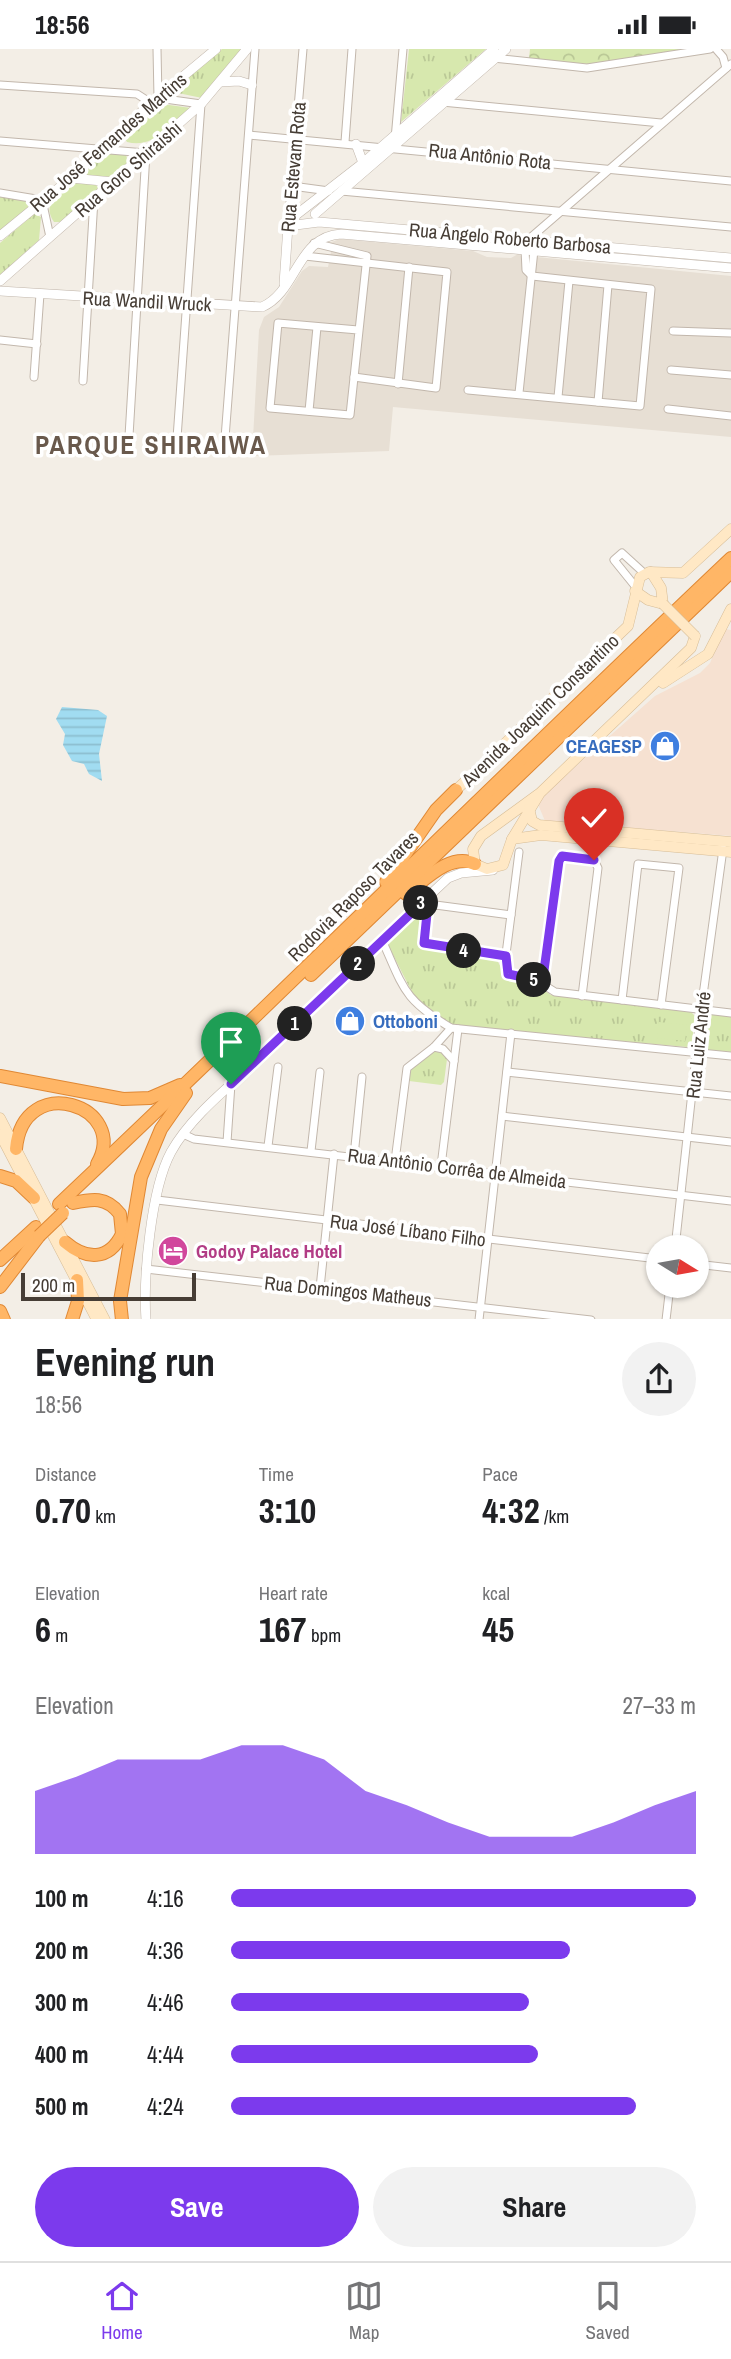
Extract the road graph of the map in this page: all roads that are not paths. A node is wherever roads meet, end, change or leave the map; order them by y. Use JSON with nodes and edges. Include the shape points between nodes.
{"nodes":[{"id":1,"x":157,"y":49,"type":"edge"},
{"id":2,"x":216,"y":49,"type":"edge"},
{"id":3,"x":247,"y":49,"type":"edge"},
{"id":4,"x":255,"y":49,"type":"edge"},
{"id":5,"x":303,"y":49,"type":"edge"},
{"id":6,"x":352,"y":49,"type":"edge"},
{"id":7,"x":403,"y":49,"type":"edge"},
{"id":8,"x":506,"y":49,"type":"edge"},
{"id":9,"x":710,"y":49,"type":"edge"},
{"id":10,"x":716,"y":49,"type":"edge"},
{"id":11,"x":491,"y":55,"type":"edge"},
{"id":12,"x":729,"y":66,"type":"edge"},
{"id":13,"x":220,"y":82,"type":"junction"},
{"id":14,"x":0,"y":85,"type":"edge"},
{"id":15,"x":252,"y":85,"type":"junction"},
{"id":16,"x":155,"y":100,"type":"junction"},
{"id":17,"x":435,"y":101,"type":"junction"},
{"id":18,"x":446,"y":102,"type":"junction"},
{"id":19,"x":201,"y":104,"type":"junction"},
{"id":20,"x":662,"y":123,"type":"junction"},
{"id":21,"x":249,"y":135,"type":"junction"},
{"id":22,"x":295,"y":139,"type":"junction"},
{"id":23,"x":0,"y":141,"type":"edge"},
{"id":24,"x":395,"y":141,"type":"junction"},
{"id":25,"x":345,"y":142,"type":"junction"},
{"id":26,"x":356,"y":144,"type":"junction"},
{"id":27,"x":102,"y":148,"type":"junction"},
{"id":28,"x":380,"y":148,"type":"junction"},
{"id":29,"x":146,"y":153,"type":"junction"},
{"id":30,"x":363,"y":163,"type":"junction"},
{"id":31,"x":609,"y":167,"type":"junction"},
{"id":32,"x":71,"y":178,"type":"junction"},
{"id":33,"x":731,"y":181,"type":"edge"},
{"id":34,"x":113,"y":183,"type":"junction"},
{"id":35,"x":292,"y":186,"type":"junction"},
{"id":36,"x":329,"y":191,"type":"junction"},
{"id":37,"x":345,"y":191,"type":"junction"},
{"id":38,"x":0,"y":193,"type":"edge"},
{"id":39,"x":94,"y":199,"type":"junction"},
{"id":40,"x":42,"y":200,"type":"junction"},
{"id":41,"x":310,"y":204,"type":"junction"},
{"id":42,"x":563,"y":211,"type":"junction"},
{"id":43,"x":317,"y":218,"type":"junction"},
{"id":44,"x":288,"y":226,"type":"junction"},
{"id":45,"x":731,"y":227,"type":"edge"},
{"id":46,"x":0,"y":236,"type":"edge"},
{"id":47,"x":323,"y":236,"type":"junction"},
{"id":48,"x":50,"y":237,"type":"junction"},
{"id":49,"x":529,"y":239,"type":"junction"},
{"id":50,"x":314,"y":243,"type":"junction"},
{"id":51,"x":529,"y":249,"type":"junction"},
{"id":52,"x":286,"y":251,"type":"junction"},
{"id":53,"x":304,"y":255,"type":"junction"},
{"id":54,"x":731,"y":258,"type":"edge"},
{"id":55,"x":366,"y":263,"type":"junction"},
{"id":56,"x":409,"y":267,"type":"junction"},
{"id":57,"x":731,"y":268,"type":"edge"},
{"id":58,"x":532,"y":277,"type":"junction"},
{"id":59,"x":0,"y":281,"type":"edge"},
{"id":60,"x":569,"y":281,"type":"junction"},
{"id":61,"x":284,"y":285,"type":"junction"},
{"id":62,"x":608,"y":285,"type":"junction"},
{"id":63,"x":0,"y":291,"type":"edge"},
{"id":64,"x":40,"y":294,"type":"junction"},
{"id":65,"x":89,"y":298,"type":"junction"},
{"id":66,"x":138,"y":300,"type":"junction"},
{"id":67,"x":187,"y":303,"type":"junction"},
{"id":68,"x":235,"y":306,"type":"junction"},
{"id":69,"x":317,"y":327,"type":"junction"},
{"id":70,"x":358,"y":330,"type":"junction"},
{"id":71,"x":673,"y":331,"type":"dead end"},
{"id":72,"x":731,"y":333,"type":"edge"},
{"id":73,"x":0,"y":340,"type":"edge"},
{"id":74,"x":37,"y":344,"type":"junction"},
{"id":75,"x":671,"y":370,"type":"dead end"},
{"id":76,"x":731,"y":375,"type":"edge"},
{"id":77,"x":34,"y":377,"type":"dead end"},
{"id":78,"x":354,"y":377,"type":"junction"},
{"id":79,"x":83,"y":381,"type":"dead end"},
{"id":80,"x":398,"y":384,"type":"junction"},
{"id":81,"x":467,"y":390,"type":"dead end"},
{"id":82,"x":519,"y":393,"type":"junction"},
{"id":83,"x":558,"y":397,"type":"junction"},
{"id":84,"x":598,"y":402,"type":"junction"},
{"id":85,"x":731,"y":406,"type":"edge"},
{"id":86,"x":668,"y":409,"type":"dead end"},
{"id":87,"x":309,"y":411,"type":"junction"},
{"id":88,"x":730,"y":416,"type":"edge"},
{"id":89,"x":129,"y":436,"type":"dead end"},
{"id":90,"x":177,"y":438,"type":"dead end"},
{"id":91,"x":224,"y":451,"type":"dead end"},
{"id":92,"x":731,"y":529,"type":"edge"},
{"id":93,"x":731,"y":558,"type":"edge"},
{"id":94,"x":731,"y":572,"type":"edge"},
{"id":95,"x":648,"y":573,"type":"junction"},
{"id":96,"x":635,"y":588,"type":"junction"},
{"id":97,"x":663,"y":604,"type":"junction"},
{"id":98,"x":731,"y":609,"type":"edge"},
{"id":99,"x":695,"y":636,"type":"junction"},
{"id":100,"x":697,"y":661,"type":"junction"},
{"id":101,"x":653,"y":688,"type":"junction"},
{"id":102,"x":456,"y":790,"type":"joint"},
{"id":103,"x":540,"y":793,"type":"junction"},
{"id":104,"x":529,"y":808,"type":"junction"},
{"id":105,"x":512,"y":839,"type":"junction"},
{"id":106,"x":727,"y":847,"type":"edge"},
{"id":107,"x":519,"y":852,"type":"dead end"},
{"id":108,"x":475,"y":864,"type":"junction"},
{"id":109,"x":496,"y":869,"type":"junction"},
{"id":110,"x":719,"y":873,"type":"junction"},
{"id":111,"x":731,"y":874,"type":"edge"},
{"id":112,"x":425,"y":903,"type":"junction"},
{"id":113,"x":511,"y":915,"type":"junction"},
{"id":114,"x":363,"y":921,"type":"junction"},
{"id":115,"x":382,"y":940,"type":"junction"},
{"id":116,"x":506,"y":956,"type":"junction"},
{"id":117,"x":542,"y":985,"type":"junction"},
{"id":118,"x":582,"y":996,"type":"junction"},
{"id":119,"x":622,"y":1000,"type":"junction"},
{"id":120,"x":660,"y":1005,"type":"junction"},
{"id":121,"x":701,"y":1010,"type":"junction"},
{"id":122,"x":731,"y":1013,"type":"edge"},
{"id":123,"x":454,"y":1029,"type":"junction"},
{"id":124,"x":511,"y":1033,"type":"junction"},
{"id":125,"x":434,"y":1047,"type":"junction"},
{"id":126,"x":697,"y":1053,"type":"junction"},
{"id":127,"x":731,"y":1056,"type":"edge"},
{"id":128,"x":454,"y":1061,"type":"junction"},
{"id":129,"x":278,"y":1067,"type":"dead end"},
{"id":130,"x":201,"y":1071,"type":"junction"},
{"id":131,"x":320,"y":1072,"type":"dead end"},
{"id":132,"x":507,"y":1072,"type":"junction"},
{"id":133,"x":0,"y":1076,"type":"edge"},
{"id":134,"x":362,"y":1077,"type":"dead end"},
{"id":135,"x":231,"y":1084,"type":"junction"},
{"id":136,"x":693,"y":1092,"type":"junction"},
{"id":137,"x":186,"y":1093,"type":"junction"},
{"id":138,"x":731,"y":1096,"type":"edge"},
{"id":139,"x":502,"y":1116,"type":"junction"},
{"id":140,"x":0,"y":1118,"type":"edge"},
{"id":141,"x":0,"y":1134,"type":"edge"},
{"id":142,"x":183,"y":1134,"type":"junction"},
{"id":143,"x":687,"y":1138,"type":"junction"},
{"id":144,"x":227,"y":1142,"type":"junction"},
{"id":145,"x":731,"y":1142,"type":"edge"},
{"id":146,"x":268,"y":1146,"type":"junction"},
{"id":147,"x":16,"y":1149,"type":"junction"},
{"id":148,"x":311,"y":1151,"type":"junction"},
{"id":149,"x":334,"y":1154,"type":"junction"},
{"id":150,"x":354,"y":1156,"type":"junction"},
{"id":151,"x":395,"y":1161,"type":"junction"},
{"id":152,"x":441,"y":1166,"type":"junction"},
{"id":153,"x":495,"y":1172,"type":"junction"},
{"id":154,"x":90,"y":1175,"type":"junction"},
{"id":155,"x":0,"y":1176,"type":"edge"},
{"id":156,"x":681,"y":1195,"type":"junction"},
{"id":157,"x":34,"y":1198,"type":"junction"},
{"id":158,"x":157,"y":1200,"type":"junction"},
{"id":159,"x":731,"y":1201,"type":"edge"},
{"id":160,"x":65,"y":1207,"type":"junction"},
{"id":161,"x":327,"y":1221,"type":"junction"},
{"id":162,"x":38,"y":1232,"type":"junction"},
{"id":163,"x":676,"y":1235,"type":"edge"},
{"id":164,"x":488,"y":1240,"type":"junction"},
{"id":165,"x":21,"y":1241,"type":"junction"},
{"id":166,"x":65,"y":1242,"type":"junction"},
{"id":167,"x":0,"y":1247,"type":"edge"},
{"id":168,"x":646,"y":1258,"type":"edge"},
{"id":169,"x":0,"y":1260,"type":"edge"},
{"id":170,"x":709,"y":1265,"type":"edge"},
{"id":171,"x":731,"y":1268,"type":"edge"},
{"id":172,"x":146,"y":1269,"type":"junction"},
{"id":173,"x":0,"y":1274,"type":"edge"},
{"id":174,"x":77,"y":1280,"type":"junction"},
{"id":175,"x":0,"y":1287,"type":"edge"},
{"id":176,"x":320,"y":1288,"type":"junction"},
{"id":177,"x":668,"y":1299,"type":"edge"},
{"id":178,"x":480,"y":1307,"type":"junction"},
{"id":179,"x":0,"y":1311,"type":"edge"},
{"id":180,"x":4,"y":1319,"type":"edge"},
{"id":181,"x":72,"y":1319,"type":"edge"},
{"id":182,"x":97,"y":1319,"type":"edge"},
{"id":183,"x":106,"y":1319,"type":"edge"},
{"id":184,"x":122,"y":1319,"type":"edge"},
{"id":185,"x":146,"y":1319,"type":"edge"},
{"id":186,"x":479,"y":1319,"type":"edge"},
{"id":187,"x":592,"y":1319,"type":"edge"},
{"id":188,"x":666,"y":1319,"type":"edge"}],
"edges":[{"from":1,"to":16,"type":"street"},
{"from":2,"to":16,"type":"street","name":"Rua José Fernandes Martins"},
{"from":3,"to":13,"type":"street","name":"Rua Goro Shiraishi"},
{"from":4,"to":15,"type":"street"},
{"from":5,"to":22,"type":"street","name":"Rua Estevam Rota"},
{"from":6,"to":25,"type":"street"},
{"from":7,"to":24,"type":"street"},
{"from":8,"to":11,"type":"street"},
{"from":9,"to":11,"type":"street","via":[[587,68]]},
{"from":10,"to":12,"type":"street"},
{"from":11,"to":17,"type":"street"},
{"from":11,"to":18,"type":"street"},
{"from":12,"to":20,"type":"street"},
{"from":13,"to":15,"type":"street"},
{"from":13,"to":19,"type":"street","name":"Rua Goro Shiraishi"},
{"from":14,"to":16,"type":"street","via":[[137,94]]},
{"from":15,"to":21,"type":"street"},
{"from":16,"to":19,"type":"street"},
{"from":16,"to":27,"type":"street","name":"Rua José Fernandes Martins"},
{"from":17,"to":18,"type":"street"},
{"from":17,"to":24,"type":"street"},
{"from":18,"to":20,"type":"street"},
{"from":18,"to":24,"type":"street"},
{"from":19,"to":29,"type":"street","name":"Rua Goro Shiraishi"},
{"from":19,"to":67,"type":"street"},
{"from":20,"to":31,"type":"street"},
{"from":21,"to":22,"type":"street"},
{"from":21,"to":68,"type":"street"},
{"from":22,"to":25,"type":"street"},
{"from":22,"to":35,"type":"street","name":"Rua Estevam Rota"},
{"from":23,"to":27,"type":"street"},
{"from":24,"to":28,"type":"street"},
{"from":24,"to":31,"type":"street","name":"Rua Antônio Rota"},
{"from":24,"to":37,"type":"street"},
{"from":25,"to":26,"type":"street"},
{"from":26,"to":28,"type":"street"},
{"from":26,"to":30,"type":"street"},
{"from":27,"to":29,"type":"street"},
{"from":27,"to":32,"type":"street","name":"Rua José Fernandes Martins"},
{"from":28,"to":30,"type":"street"},
{"from":29,"to":34,"type":"street","name":"Rua Goro Shiraishi"},
{"from":29,"to":66,"type":"street"},
{"from":30,"to":36,"type":"street"},
{"from":31,"to":33,"type":"street","name":"Rua Antônio Rota"},
{"from":31,"to":42,"type":"street"},
{"from":32,"to":34,"type":"street"},
{"from":32,"to":40,"type":"street","name":"Rua José Fernandes Martins"},
{"from":34,"to":39,"type":"street","name":"Rua Goro Shiraishi"},
{"from":35,"to":36,"type":"street","name":"Rua Ângelo Roberto Barbosa"},
{"from":35,"to":44,"type":"street","name":"Rua Estevam Rota"},
{"from":36,"to":37,"type":"street","name":"Rua Ângelo Roberto Barbosa"},
{"from":36,"to":41,"type":"street"},
{"from":37,"to":42,"type":"street","name":"Rua Ângelo Roberto Barbosa"},
{"from":37,"to":43,"type":"street"},
{"from":38,"to":40,"type":"street"},
{"from":39,"to":48,"type":"street","name":"Rua Goro Shiraishi"},
{"from":39,"to":65,"type":"street"},
{"from":40,"to":46,"type":"street","name":"Rua José Fernandes Martins"},
{"from":40,"to":48,"type":"street"},
{"from":41,"to":43,"type":"street"},
{"from":41,"to":44,"type":"street"},
{"from":42,"to":45,"type":"street","name":"Rua Ângelo Roberto Barbosa"},
{"from":42,"to":49,"type":"street"},
{"from":43,"to":44,"type":"street","name":"Rua Ângelo Roberto Barbosa"},
{"from":43,"to":47,"type":"street"},
{"from":43,"to":49,"type":"street","name":"Rua Ângelo Roberto Barbosa"},
{"from":44,"to":52,"type":"street","name":"Rua Estevam Rota"},
{"from":47,"to":50,"type":"street","name":"Rua Wandil Wruck"},
{"from":47,"to":51,"type":"street"},
{"from":48,"to":59,"type":"street","name":"Rua Goro Shiraishi"},
{"from":49,"to":54,"type":"street","name":"Rua Ângelo Roberto Barbosa"},
{"from":50,"to":53,"type":"street","name":"Rua Wandil Wruck"},
{"from":50,"to":55,"type":"street","via":[[367,256]]},
{"from":51,"to":57,"type":"street"},
{"from":51,"to":58,"type":"street","via":[[526,270]]},
{"from":52,"to":53,"type":"street","via":[[293,257]]},
{"from":52,"to":61,"type":"street","name":"Rua Estevam Rota"},
{"from":53,"to":55,"type":"street"},
{"from":53,"to":61,"type":"street","name":"Rua Wandil Wruck"},
{"from":55,"to":56,"type":"street"},
{"from":55,"to":70,"type":"street"},
{"from":56,"to":80,"type":"street"},
{"from":56,"to":80,"type":"street","via":[[447,272],[442,339],[436,388]]},
{"from":58,"to":60,"type":"street"},
{"from":58,"to":82,"type":"street"},
{"from":60,"to":62,"type":"street"},
{"from":60,"to":83,"type":"street"},
{"from":61,"to":68,"type":"street","name":"Rua Wandil Wruck","via":[[268,305]]},
{"from":62,"to":84,"type":"street"},
{"from":62,"to":84,"type":"street","via":[[651,289],[640,406]]},
{"from":63,"to":64,"type":"street","name":"Rua Wandil Wruck"},
{"from":64,"to":65,"type":"street","name":"Rua Wandil Wruck"},
{"from":64,"to":74,"type":"street"},
{"from":65,"to":66,"type":"street","name":"Rua Wandil Wruck"},
{"from":65,"to":79,"type":"street"},
{"from":66,"to":67,"type":"street","name":"Rua Wandil Wruck"},
{"from":66,"to":89,"type":"street"},
{"from":67,"to":68,"type":"street","name":"Rua Wandil Wruck"},
{"from":67,"to":90,"type":"street"},
{"from":68,"to":91,"type":"street"},
{"from":69,"to":70,"type":"street"},
{"from":69,"to":87,"type":"street"},
{"from":69,"to":87,"type":"street","via":[[278,323],[270,408]]},
{"from":70,"to":78,"type":"street"},
{"from":71,"to":72,"type":"street"},
{"from":73,"to":74,"type":"street"},
{"from":74,"to":77,"type":"street"},
{"from":75,"to":76,"type":"street"},
{"from":78,"to":80,"type":"street"},
{"from":78,"to":87,"type":"street","via":[[350,415]]},
{"from":81,"to":82,"type":"street"},
{"from":82,"to":83,"type":"street"},
{"from":83,"to":84,"type":"street"},
{"from":85,"to":88,"type":"street"},
{"from":86,"to":88,"type":"street"},
{"from":92,"to":95,"type":"main road","via":[[683,573]]},
{"from":93,"to":114,"type":"highway","name":"Rodovia Raposo Tavares","via":[[501,776]]},
{"from":94,"to":114,"type":"highway","name":"Rodovia Raposo Tavares"},
{"from":95,"to":96,"type":"main road","name":"Avenida Joaquim Constantino"},
{"from":95,"to":96,"type":"street","via":[[622,553],[614,560]]},
{"from":95,"to":97,"type":"main road","via":[[661,588]]},
{"from":96,"to":97,"type":"main road","via":[[648,600]]},
{"from":96,"to":102,"type":"main road","name":"Avenida Joaquim Constantino","via":[[628,626]]},
{"from":97,"to":99,"type":"main road","bridge":true},
{"from":98,"to":100,"type":"main road","via":[[710,650]]},
{"from":99,"to":100,"type":"main road","via":[[702,651]]},
{"from":99,"to":101,"type":"main road","via":[[691,648]]},
{"from":100,"to":101,"type":"main road"},
{"from":101,"to":103,"type":"main road"},
{"from":102,"to":114,"type":"highway","via":[[436,810]]},
{"from":103,"to":104,"type":"main road"},
{"from":103,"to":108,"type":"main road","via":[[481,837],[473,849]]},
{"from":104,"to":105,"type":"main road"},
{"from":104,"to":106,"type":"main road","via":[[532,821],[539,825]]},
{"from":105,"to":106,"type":"main road","via":[[541,835]]},
{"from":105,"to":109,"type":"main road","via":[[505,861]]},
{"from":106,"to":110,"type":"street","name":"Rua Luiz André"},
{"from":107,"to":113,"type":"street"},
{"from":108,"to":109,"type":"main road"},
{"from":108,"to":114,"type":"highway","via":[[463,860],[446,865]]},
{"from":109,"to":112,"type":"street","via":[[454,875]]},
{"from":110,"to":111,"type":"street"},
{"from":110,"to":121,"type":"street","name":"Rua Luiz André"},
{"from":112,"to":113,"type":"street"},
{"from":112,"to":115,"type":"street"},
{"from":112,"to":116,"type":"street","via":[[424,943]]},
{"from":113,"to":116,"type":"street"},
{"from":114,"to":130,"type":"highway","name":"Rodovia Raposo Tavares"},
{"from":114,"to":137,"type":"highway","name":"Rodovia Raposo Tavares"},
{"from":115,"to":123,"type":"street","via":[[409,998]]},
{"from":115,"to":135,"type":"street"},
{"from":116,"to":117,"type":"street","via":[[508,974]]},
{"from":117,"to":118,"type":"street"},
{"from":117,"to":118,"type":"street","via":[[562,856],[597,863]]},
{"from":118,"to":119,"type":"street"},
{"from":119,"to":120,"type":"street"},
{"from":119,"to":120,"type":"street","via":[[638,864],[679,868]]},
{"from":120,"to":121,"type":"street"},
{"from":121,"to":122,"type":"street"},
{"from":121,"to":126,"type":"street","name":"Rua Luiz André"},
{"from":123,"to":124,"type":"street"},
{"from":123,"to":125,"type":"street"},
{"from":123,"to":128,"type":"street"},
{"from":124,"to":126,"type":"street"},
{"from":124,"to":132,"type":"street"},
{"from":125,"to":128,"type":"street","via":[[443,1049]]},
{"from":125,"to":151,"type":"street","via":[[407,1068]]},
{"from":126,"to":127,"type":"street"},
{"from":126,"to":136,"type":"street","name":"Rua Luiz André"},
{"from":128,"to":152,"type":"street"},
{"from":129,"to":146,"type":"street"},
{"from":130,"to":133,"type":"highway","via":[[160,1094],[123,1100]]},
{"from":130,"to":154,"type":"highway","name":"Rodovia Raposo Tavares"},
{"from":131,"to":148,"type":"street"},
{"from":132,"to":136,"type":"street"},
{"from":132,"to":139,"type":"street"},
{"from":134,"to":150,"type":"street"},
{"from":135,"to":142,"type":"street"},
{"from":135,"to":144,"type":"street"},
{"from":136,"to":138,"type":"street"},
{"from":136,"to":143,"type":"street","name":"Rua Luiz André"},
{"from":137,"to":160,"type":"highway","name":"Rodovia Raposo Tavares"},
{"from":137,"to":184,"type":"highway","via":[[161,1129],[141,1177],[120,1301]]},
{"from":139,"to":143,"type":"street"},
{"from":139,"to":153,"type":"street"},
{"from":140,"to":147,"type":"main road"},
{"from":141,"to":157,"type":"main road"},
{"from":142,"to":144,"type":"street","name":"Rua Antônio Corrêa de Almeida"},
{"from":142,"to":158,"type":"street","via":[[166,1163]]},
{"from":143,"to":145,"type":"street"},
{"from":143,"to":156,"type":"street","name":"Rua Luiz André"},
{"from":144,"to":146,"type":"street","name":"Rua Antônio Corrêa de Almeida"},
{"from":146,"to":148,"type":"street","name":"Rua Antônio Corrêa de Almeida"},
{"from":147,"to":154,"type":"highway","via":[[20,1125],[34,1109],[62,1104],[81,1109],[97,1119],[104,1136],[102,1156]]},
{"from":147,"to":166,"type":"main road"},
{"from":148,"to":149,"type":"street","name":"Rua Antônio Corrêa de Almeida"},
{"from":149,"to":150,"type":"street","name":"Rua Antônio Corrêa de Almeida"},
{"from":149,"to":161,"type":"street"},
{"from":150,"to":151,"type":"street","name":"Rua Antônio Corrêa de Almeida"},
{"from":151,"to":152,"type":"street","name":"Rua Antônio Corrêa de Almeida"},
{"from":152,"to":153,"type":"street","name":"Rua Antônio Corrêa de Almeida"},
{"from":153,"to":156,"type":"street","name":"Rua Antônio Corrêa de Almeida"},
{"from":153,"to":164,"type":"street"},
{"from":154,"to":160,"type":"highway","name":"Rodovia Raposo Tavares"},
{"from":155,"to":157,"type":"highway","via":[[16,1181]]},
{"from":156,"to":159,"type":"street","name":"Rua Antônio Corrêa de Almeida"},
{"from":156,"to":163,"type":"street","name":"Rua Luiz André"},
{"from":157,"to":174,"type":"main road"},
{"from":158,"to":161,"type":"street","name":"Rua José Líbano Filho"},
{"from":158,"to":172,"type":"street"},
{"from":160,"to":162,"type":"highway","name":"Rodovia Raposo Tavares","bridge":true},
{"from":160,"to":166,"type":"highway","via":[[95,1199],[106,1201],[120,1214],[122,1234],[107,1252],[92,1256]]},
{"from":161,"to":164,"type":"street","name":"Rua José Líbano Filho"},
{"from":161,"to":176,"type":"street"},
{"from":162,"to":165,"type":"highway","name":"Rodovia Raposo Tavares"},
{"from":162,"to":173,"type":"highway","name":"Rodovia Raposo Tavares"},
{"from":162,"to":175,"type":"highway"},
{"from":164,"to":168,"type":"street","name":"Rua José Líbano Filho"},
{"from":164,"to":178,"type":"street"},
{"from":165,"to":167,"type":"highway"},
{"from":165,"to":169,"type":"highway","name":"Rodovia Raposo Tavares"},
{"from":166,"to":183,"type":"main road"},
{"from":170,"to":171,"type":"street"},
{"from":172,"to":176,"type":"street","name":"Rua Domingos Matheus"},
{"from":172,"to":185,"type":"street"},
{"from":174,"to":181,"type":"highway","via":[[78,1301]]},
{"from":174,"to":182,"type":"main road"},
{"from":176,"to":178,"type":"street","name":"Rua Domingos Matheus"},
{"from":177,"to":188,"type":"street"},
{"from":178,"to":186,"type":"street"},
{"from":178,"to":187,"type":"street","name":"Rua Domingos Matheus"},
{"from":179,"to":180,"type":"highway"}]}
